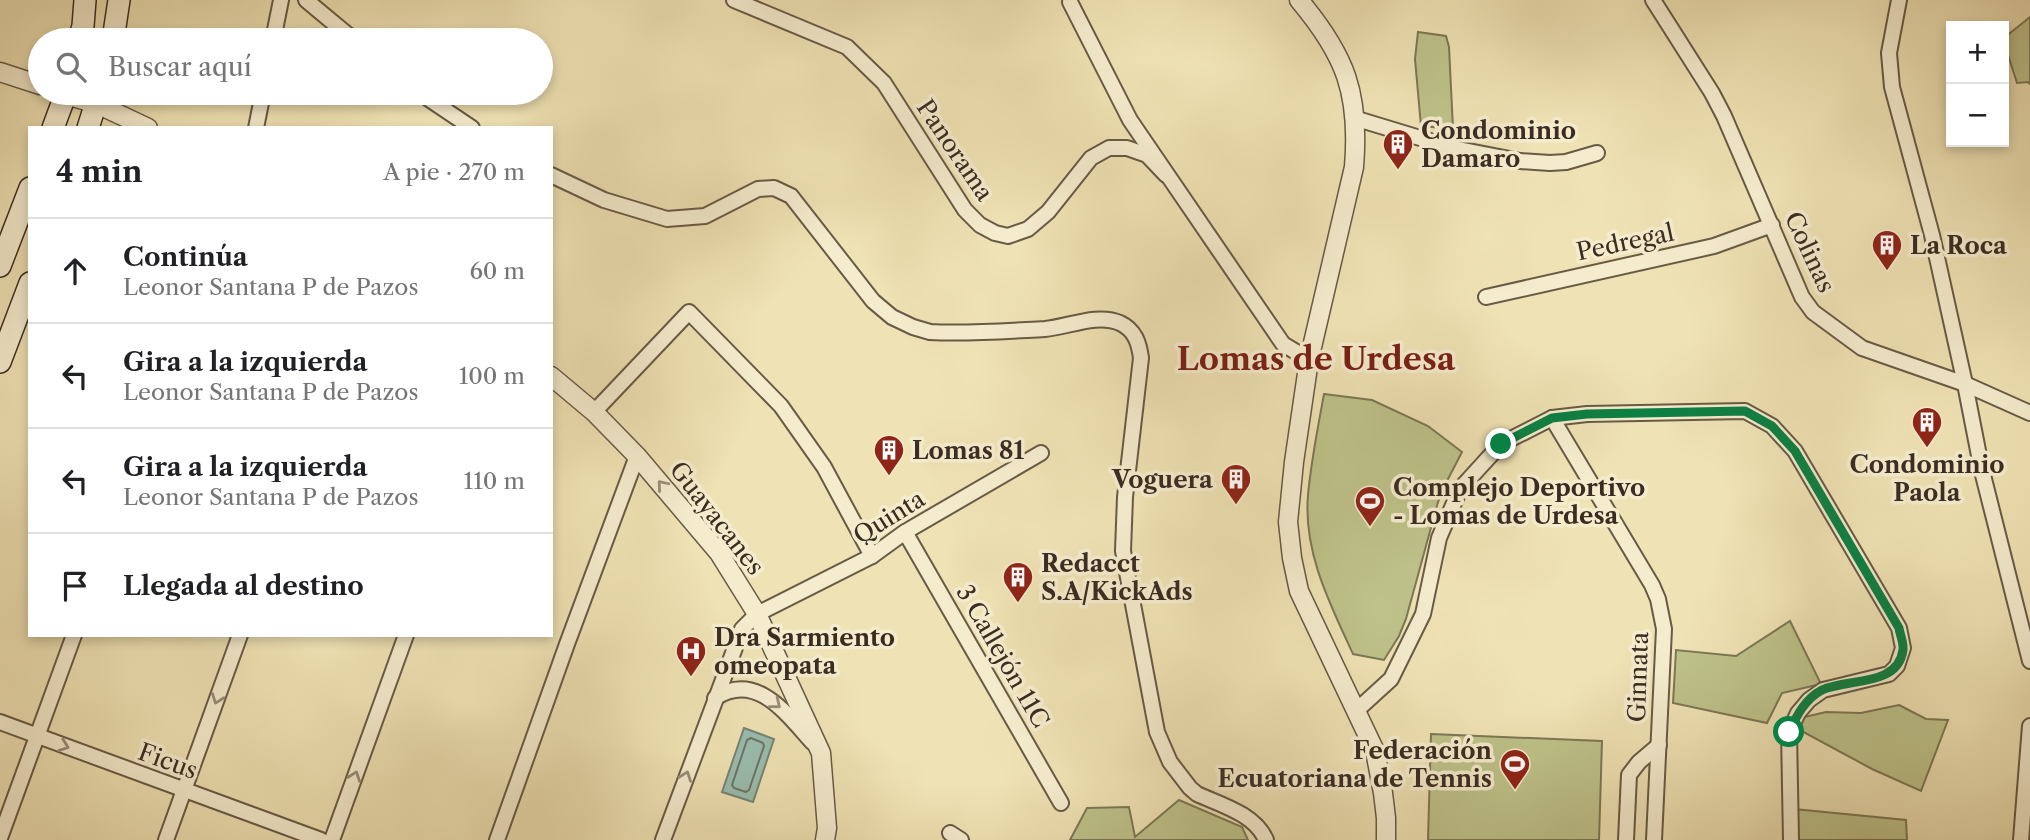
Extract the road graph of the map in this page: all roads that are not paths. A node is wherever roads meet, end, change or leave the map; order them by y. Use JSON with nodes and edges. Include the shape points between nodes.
{"nodes":[{"id":1,"x":85,"y":0,"type":"edge"},
{"id":2,"x":120,"y":0,"type":"edge"},
{"id":3,"x":281,"y":0,"type":"edge"},
{"id":4,"x":306,"y":0,"type":"edge"},
{"id":5,"x":734,"y":0,"type":"edge"},
{"id":6,"x":1299,"y":0,"type":"edge"},
{"id":7,"x":1653,"y":0,"type":"edge"},
{"id":8,"x":1899,"y":0,"type":"edge"},
{"id":9,"x":1070,"y":2,"type":"dead end"},
{"id":10,"x":82,"y":28,"type":"edge"},
{"id":11,"x":115,"y":28,"type":"edge"},
{"id":12,"x":275,"y":28,"type":"edge"},
{"id":13,"x":340,"y":28,"type":"edge"},
{"id":14,"x":0,"y":72,"type":"edge"},
{"id":15,"x":28,"y":81,"type":"edge"},
{"id":16,"x":60,"y":105,"type":"edge"},
{"id":17,"x":96,"y":105,"type":"edge"},
{"id":18,"x":110,"y":105,"type":"edge"},
{"id":19,"x":261,"y":105,"type":"edge"},
{"id":20,"x":438,"y":105,"type":"edge"},
{"id":21,"x":1354,"y":118,"type":"junction"},
{"id":22,"x":54,"y":126,"type":"edge"},
{"id":23,"x":89,"y":126,"type":"edge"},
{"id":24,"x":145,"y":126,"type":"edge"},
{"id":25,"x":256,"y":126,"type":"edge"},
{"id":26,"x":469,"y":126,"type":"edge"},
{"id":27,"x":1597,"y":153,"type":"dead end"},
{"id":28,"x":1166,"y":175,"type":"junction"},
{"id":29,"x":553,"y":176,"type":"edge"},
{"id":30,"x":28,"y":193,"type":"edge"},
{"id":31,"x":1772,"y":226,"type":"junction"},
{"id":32,"x":0,"y":266,"type":"edge"},
{"id":33,"x":28,"y":288,"type":"edge"},
{"id":34,"x":1486,"y":297,"type":"dead end"},
{"id":35,"x":1309,"y":360,"type":"junction"},
{"id":36,"x":0,"y":362,"type":"edge"},
{"id":37,"x":553,"y":378,"type":"edge"},
{"id":38,"x":1965,"y":384,"type":"junction"},
{"id":39,"x":594,"y":412,"type":"junction"},
{"id":40,"x":2030,"y":413,"type":"edge"},
{"id":41,"x":1552,"y":418,"type":"junction"},
{"id":42,"x":1041,"y":453,"type":"dead end"},
{"id":43,"x":637,"y":456,"type":"junction"},
{"id":44,"x":905,"y":533,"type":"junction"},
{"id":45,"x":872,"y":556,"type":"junction"},
{"id":46,"x":757,"y":614,"type":"junction"},
{"id":47,"x":73,"y":637,"type":"edge"},
{"id":48,"x":239,"y":637,"type":"edge"},
{"id":49,"x":405,"y":637,"type":"edge"},
{"id":50,"x":2030,"y":661,"type":"edge"},
{"id":51,"x":715,"y":698,"type":"junction"},
{"id":52,"x":1357,"y":710,"type":"junction"},
{"id":53,"x":0,"y":722,"type":"edge"},
{"id":54,"x":2030,"y":726,"type":"edge"},
{"id":55,"x":37,"y":737,"type":"junction"},
{"id":56,"x":1659,"y":745,"type":"junction"},
{"id":57,"x":821,"y":753,"type":"junction"},
{"id":58,"x":184,"y":791,"type":"junction"},
{"id":59,"x":1061,"y":803,"type":"dead end"},
{"id":60,"x":0,"y":838,"type":"edge"},
{"id":61,"x":166,"y":840,"type":"edge"},
{"id":62,"x":321,"y":840,"type":"edge"},
{"id":63,"x":332,"y":840,"type":"edge"},
{"id":64,"x":497,"y":840,"type":"edge"},
{"id":65,"x":663,"y":840,"type":"edge"},
{"id":66,"x":825,"y":840,"type":"edge"},
{"id":67,"x":1266,"y":840,"type":"edge"},
{"id":68,"x":1386,"y":840,"type":"edge"},
{"id":69,"x":1626,"y":840,"type":"edge"},
{"id":70,"x":1654,"y":840,"type":"edge"},
{"id":71,"x":1791,"y":840,"type":"edge"},
{"id":72,"x":2021,"y":840,"type":"edge"}],
"edges":[{"from":1,"to":10,"type":"main road"},
{"from":2,"to":11,"type":"main road"},
{"from":3,"to":12,"type":"street"},
{"from":4,"to":13,"type":"street"},
{"from":5,"to":28,"type":"street","name":"Panorama","via":[[847,47],[862,60],[884,83],[965,210],[995,233],[1008,236],[1028,229],[1048,212],[1091,158],[1109,148],[1147,155]]},
{"from":6,"to":21,"type":"street","via":[[1337,52],[1352,90]]},
{"from":7,"to":31,"type":"street","name":"Colinas","via":[[1712,93]]},
{"from":8,"to":38,"type":"street","via":[[1889,53],[1892,87],[1932,235]]},
{"from":9,"to":28,"type":"street","name":"Panorama","via":[[1130,120]]},
{"from":14,"to":15,"type":"street"},
{"from":16,"to":22,"type":"main road"},
{"from":17,"to":23,"type":"main road"},
{"from":18,"to":24,"type":"street"},
{"from":19,"to":25,"type":"street"},
{"from":20,"to":26,"type":"street"},
{"from":21,"to":27,"type":"street","via":[[1453,148],[1520,161],[1566,162]]},
{"from":21,"to":35,"type":"street","via":[[1354,167]]},
{"from":28,"to":35,"type":"street","name":"Panorama","via":[[1283,344]]},
{"from":29,"to":67,"type":"street","via":[[604,200],[667,219],[705,216],[758,189],[774,188],[791,196],[873,301],[892,317],[930,332],[1048,328],[1096,320],[1128,328],[1141,358],[1123,551],[1157,732],[1170,762],[1190,788],[1251,820]]},
{"from":30,"to":32,"type":"main road"},
{"from":31,"to":34,"type":"street","name":"Pedregal","via":[[1714,246]]},
{"from":31,"to":38,"type":"street","name":"Colinas","via":[[1802,298],[1813,312],[1862,348]]},
{"from":33,"to":36,"type":"main road"},
{"from":35,"to":52,"type":"street","via":[[1288,522],[1292,558],[1299,591]]},
{"from":37,"to":39,"type":"street","name":"Guayacanes"},
{"from":38,"to":40,"type":"street","name":"Colinas"},
{"from":38,"to":50,"type":"street"},
{"from":39,"to":43,"type":"street","name":"Guayacanes"},
{"from":39,"to":45,"type":"street","via":[[689,312],[781,406],[824,467]]},
{"from":41,"to":52,"type":"street","via":[[1501,444],[1460,489],[1438,538],[1423,614],[1391,680]]},
{"from":41,"to":56,"type":"street","name":"Ginnata","via":[[1658,599],[1664,629]]},
{"from":41,"to":71,"type":"street","via":[[1745,411],[1772,426],[1795,451],[1899,628],[1903,649],[1889,674],[1823,690],[1798,713],[1789,732]]},
{"from":42,"to":44,"type":"street","name":"Quinta"},
{"from":46,"to":43,"type":"street","name":"Guayacanes","one_way":true,"via":[[719,553]]},
{"from":43,"to":64,"type":"street"},
{"from":44,"to":45,"type":"street","name":"Quinta"},
{"from":44,"to":59,"type":"street","name":"3 Callejón 11C"},
{"from":45,"to":46,"type":"street","name":"Quinta"},
{"from":46,"to":51,"type":"street","via":[[742,629]]},
{"from":46,"to":57,"type":"street","name":"Guayacanes"},
{"from":47,"to":55,"type":"street"},
{"from":48,"to":58,"type":"street","one_way":true},
{"from":63,"to":49,"type":"street","one_way":true},
{"from":51,"to":57,"type":"street","one_way":true,"via":[[735,690],[762,694],[779,705]]},
{"from":65,"to":51,"type":"street","one_way":true},
{"from":52,"to":68,"type":"street","via":[[1375,751],[1384,793]]},
{"from":53,"to":55,"type":"street","name":"Ficus"},
{"from":54,"to":72,"type":"street"},
{"from":55,"to":58,"type":"street","name":"Ficus","one_way":true},
{"from":55,"to":60,"type":"street"},
{"from":56,"to":69,"type":"street","via":[[1629,775]]},
{"from":56,"to":70,"type":"street","name":"Ginnata"},
{"from":57,"to":66,"type":"street","name":"Guayacanes"},
{"from":58,"to":61,"type":"street"},
{"from":58,"to":62,"type":"street","name":"Ficus"}]}
